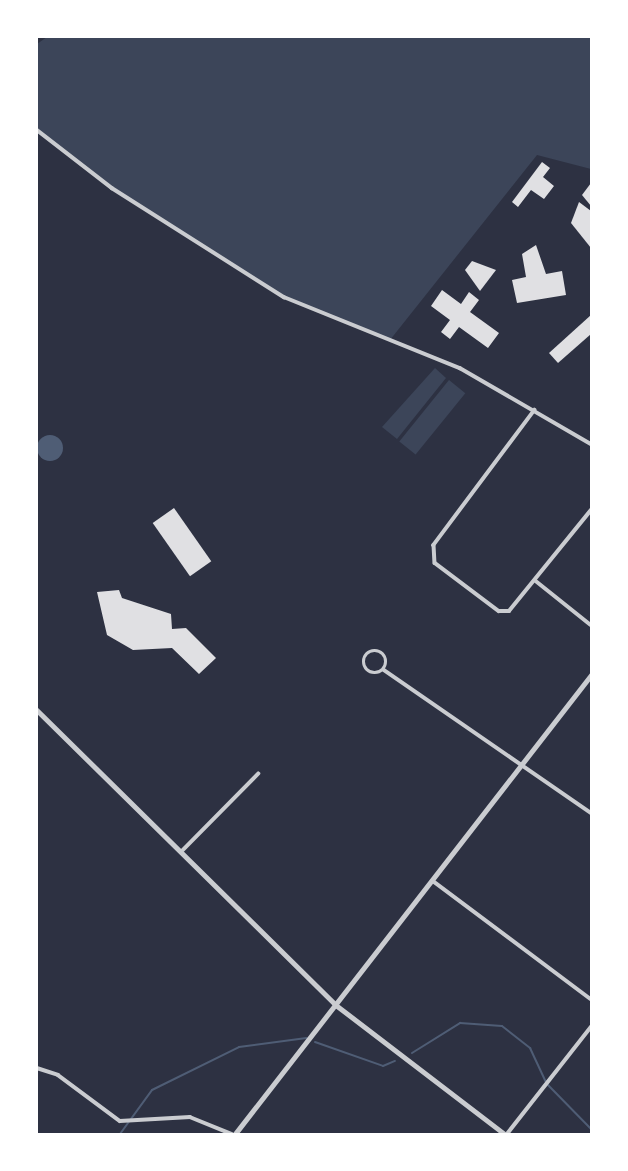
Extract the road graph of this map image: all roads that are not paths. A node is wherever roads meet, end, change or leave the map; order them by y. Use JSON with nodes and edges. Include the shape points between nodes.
{"nodes":[{"id":1,"x":37,"y":130,"type":"edge"},
{"id":2,"x":535,"y":410,"type":"junction"},
{"id":3,"x":591,"y":444,"type":"edge"},
{"id":4,"x":591,"y":510,"type":"edge"},
{"id":5,"x":536,"y":581,"type":"junction"},
{"id":6,"x":591,"y":625,"type":"edge"},
{"id":7,"x":384,"y":670,"type":"junction"},
{"id":8,"x":591,"y":675,"type":"edge"},
{"id":9,"x":37,"y":710,"type":"edge"},
{"id":10,"x":523,"y":764,"type":"junction"},
{"id":11,"x":258,"y":774,"type":"dead end"},
{"id":12,"x":591,"y":813,"type":"edge"},
{"id":13,"x":183,"y":850,"type":"junction"},
{"id":14,"x":433,"y":881,"type":"junction"},
{"id":15,"x":591,"y":999,"type":"edge"},
{"id":16,"x":336,"y":1005,"type":"junction"},
{"id":17,"x":591,"y":1027,"type":"edge"},
{"id":18,"x":37,"y":1068,"type":"edge"},
{"id":19,"x":234,"y":1134,"type":"edge"},
{"id":20,"x":506,"y":1134,"type":"edge"}],
"edges":[{"from":1,"to":2,"type":"street","via":[[112,188],[286,298],[494,385]]},
{"from":2,"to":3,"type":"street"},
{"from":2,"to":5,"type":"street","via":[[431,554],[499,611],[517,604]]},
{"from":4,"to":5,"type":"street"},
{"from":5,"to":6,"type":"street"},
{"from":7,"to":7,"type":"street","via":[[366,670],[366,655],[383,654]]},
{"from":7,"to":10,"type":"street"},
{"from":8,"to":10,"type":"street"},
{"from":9,"to":13,"type":"street"},
{"from":10,"to":12,"type":"street"},
{"from":10,"to":14,"type":"street"},
{"from":11,"to":13,"type":"street"},
{"from":13,"to":16,"type":"street"},
{"from":14,"to":15,"type":"street"},
{"from":14,"to":16,"type":"street"},
{"from":16,"to":19,"type":"street"},
{"from":16,"to":20,"type":"street"},
{"from":17,"to":20,"type":"street"},
{"from":18,"to":19,"type":"street","via":[[58,1075],[120,1121],[132,1124],[190,1118]]}]}
